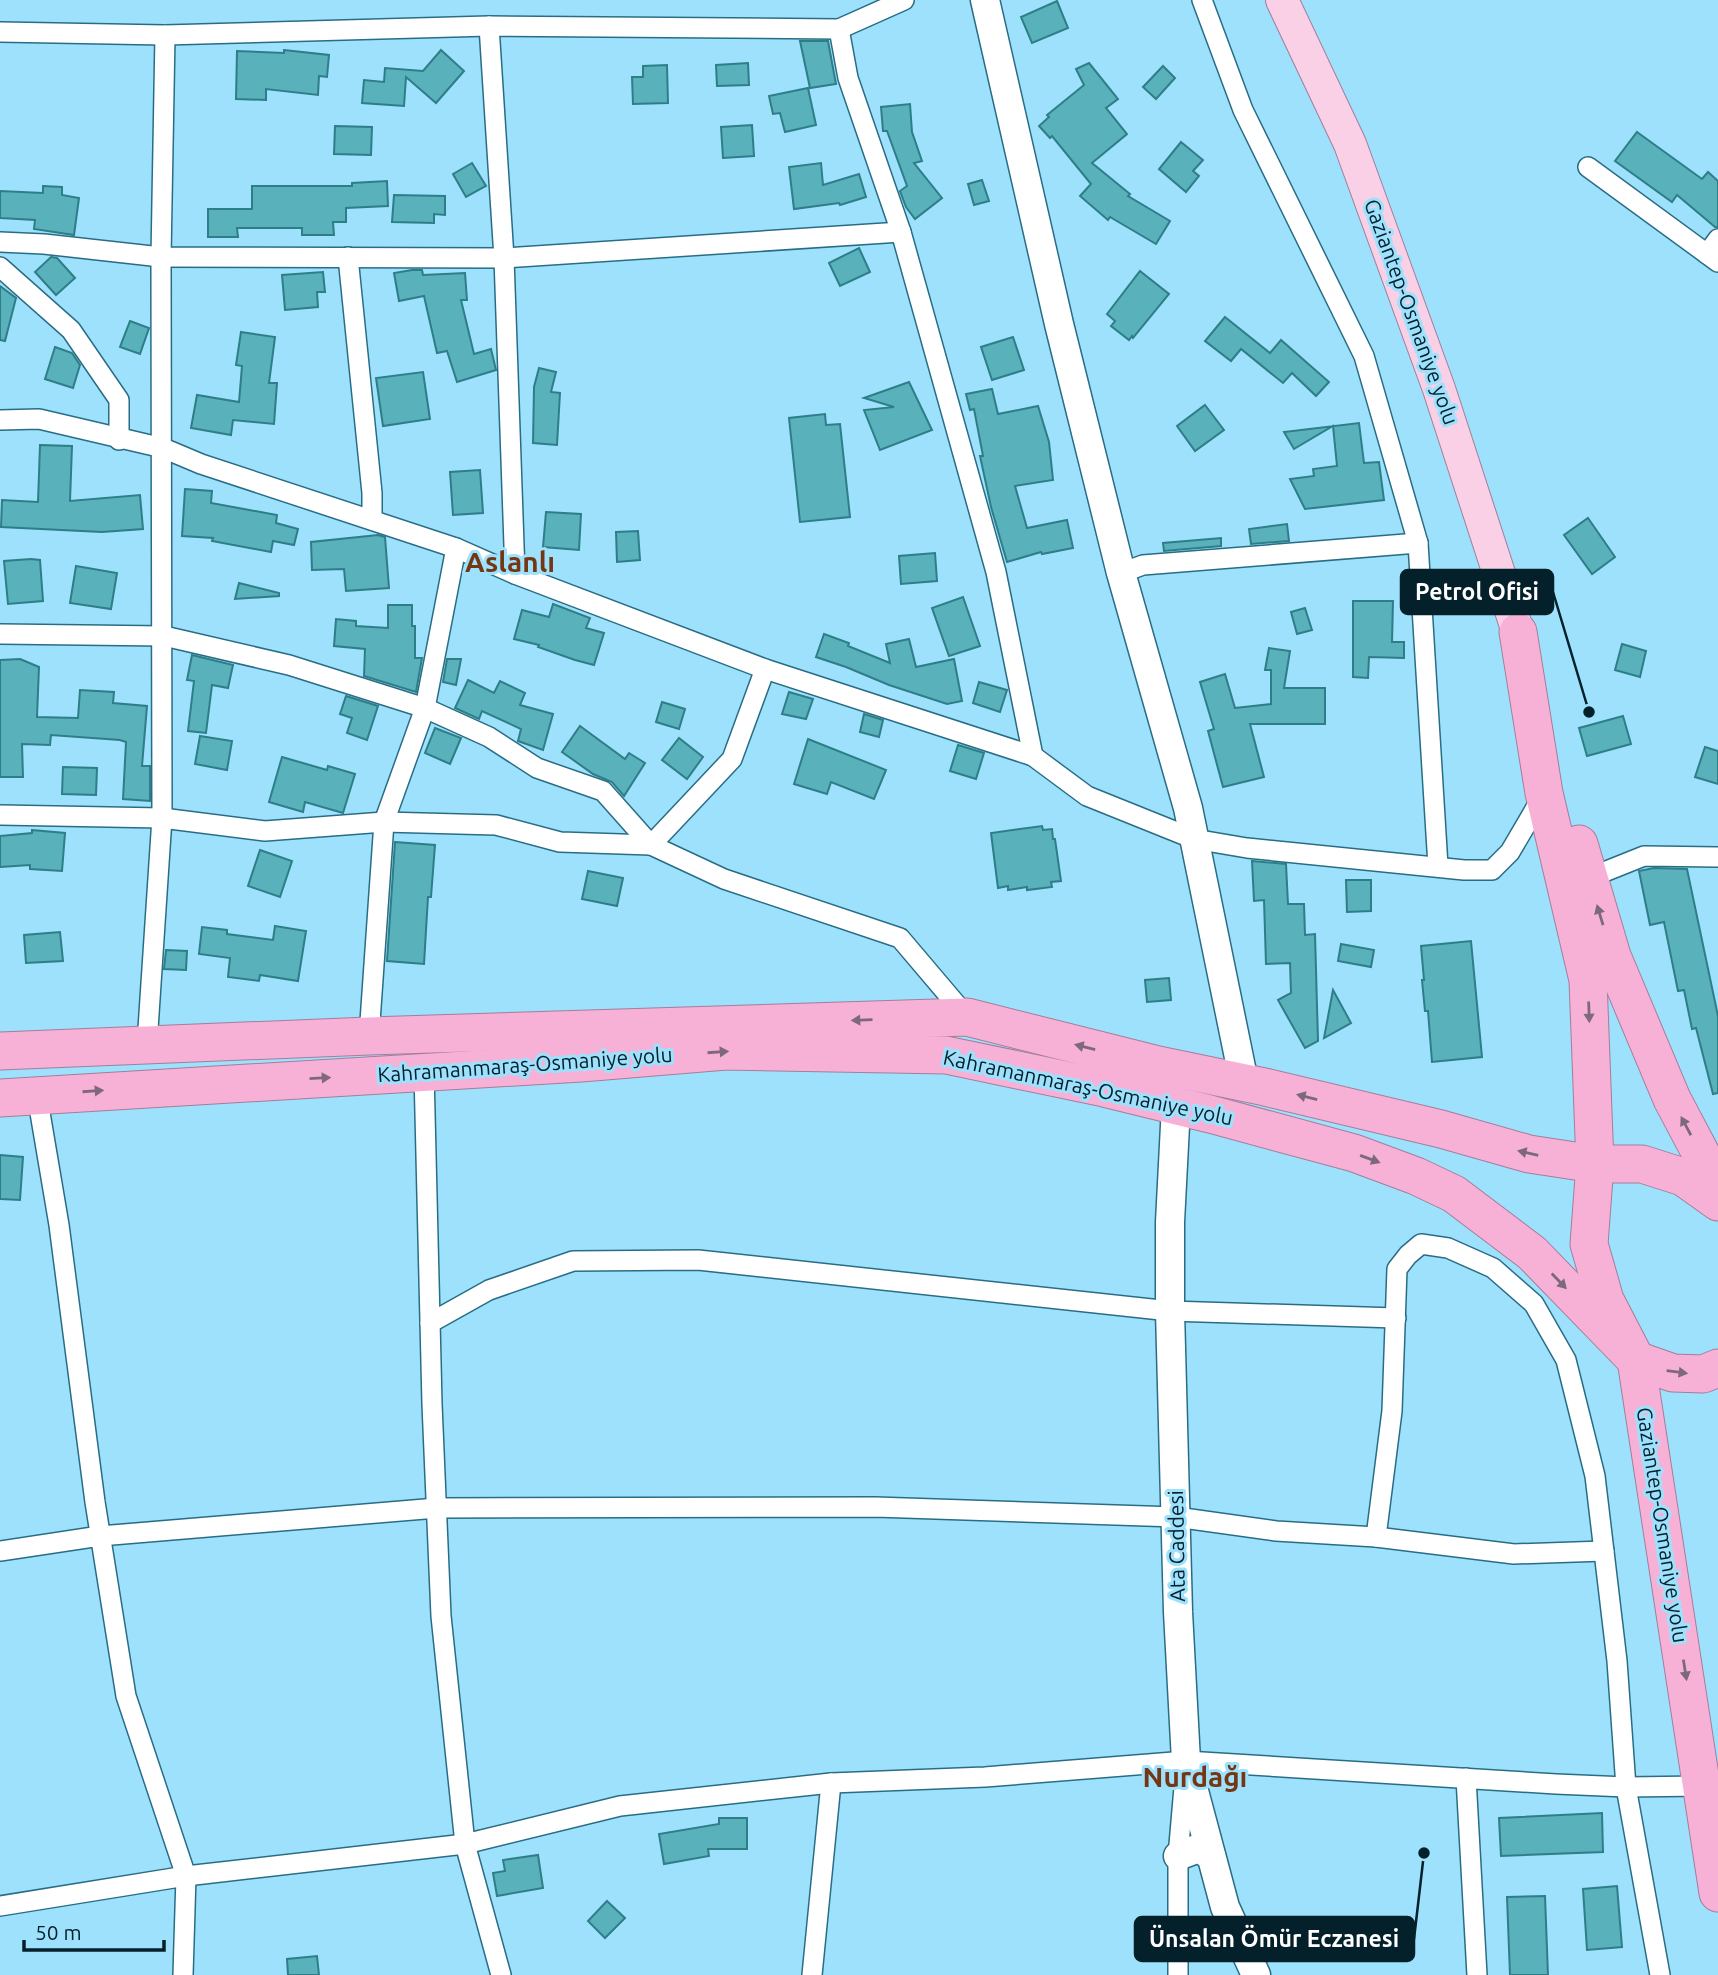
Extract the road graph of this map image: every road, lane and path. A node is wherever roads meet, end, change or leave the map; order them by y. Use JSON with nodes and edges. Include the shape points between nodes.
{"nodes":[{"id":1,"x":904,"y":0,"type":"edge"},
{"id":2,"x":985,"y":0,"type":"edge"},
{"id":3,"x":1202,"y":0,"type":"edge"},
{"id":4,"x":1282,"y":0,"type":"edge"},
{"id":5,"x":489,"y":26,"type":"junction"},
{"id":6,"x":839,"y":29,"type":"junction"},
{"id":7,"x":0,"y":32,"type":"edge"},
{"id":8,"x":165,"y":35,"type":"junction"},
{"id":9,"x":1588,"y":167,"type":"dead end"},
{"id":10,"x":901,"y":232,"type":"junction"},
{"id":11,"x":0,"y":242,"type":"edge"},
{"id":12,"x":1714,"y":252,"type":"edge"},
{"id":13,"x":161,"y":257,"type":"junction"},
{"id":14,"x":348,"y":257,"type":"junction"},
{"id":15,"x":504,"y":258,"type":"junction"},
{"id":16,"x":0,"y":267,"type":"edge"},
{"id":17,"x":0,"y":419,"type":"edge"},
{"id":18,"x":119,"y":439,"type":"junction"},
{"id":19,"x":163,"y":448,"type":"junction"},
{"id":20,"x":372,"y":520,"type":"junction"},
{"id":21,"x":1418,"y":543,"type":"junction"},
{"id":22,"x":456,"y":548,"type":"junction"},
{"id":23,"x":1121,"y":573,"type":"junction"},
{"id":24,"x":515,"y":574,"type":"junction"},
{"id":25,"x":1518,"y":632,"type":"junction"},
{"id":26,"x":0,"y":634,"type":"edge"},
{"id":27,"x":164,"y":636,"type":"junction"},
{"id":28,"x":765,"y":669,"type":"junction"},
{"id":29,"x":425,"y":708,"type":"junction"},
{"id":30,"x":1033,"y":756,"type":"junction"},
{"id":31,"x":1544,"y":793,"type":"junction"},
{"id":32,"x":0,"y":815,"type":"edge"},
{"id":33,"x":162,"y":818,"type":"junction"},
{"id":34,"x":384,"y":822,"type":"junction"},
{"id":35,"x":1195,"y":839,"type":"junction"},
{"id":36,"x":651,"y":845,"type":"junction"},
{"id":37,"x":1718,"y":857,"type":"edge"},
{"id":38,"x":1438,"y":866,"type":"junction"},
{"id":39,"x":1589,"y":878,"type":"junction"},
{"id":40,"x":967,"y":1017,"type":"junction"},
{"id":41,"x":369,"y":1035,"type":"junction"},
{"id":42,"x":147,"y":1044,"type":"junction"},
{"id":43,"x":0,"y":1051,"type":"edge"},
{"id":44,"x":424,"y":1072,"type":"junction"},
{"id":45,"x":1244,"y":1082,"type":"junction"},
{"id":46,"x":37,"y":1095,"type":"junction"},
{"id":47,"x":0,"y":1098,"type":"edge"},
{"id":48,"x":1176,"y":1106,"type":"junction"},
{"id":49,"x":1595,"y":1164,"type":"junction"},
{"id":50,"x":1718,"y":1185,"type":"edge"},
{"id":51,"x":1718,"y":1202,"type":"edge"},
{"id":52,"x":1170,"y":1311,"type":"junction"},
{"id":53,"x":1396,"y":1318,"type":"junction"},
{"id":54,"x":430,"y":1323,"type":"junction"},
{"id":55,"x":1636,"y":1360,"type":"junction"},
{"id":56,"x":1718,"y":1368,"type":"edge"},
{"id":57,"x":437,"y":1508,"type":"junction"},
{"id":58,"x":1176,"y":1517,"type":"junction"},
{"id":59,"x":100,"y":1536,"type":"junction"},
{"id":60,"x":1376,"y":1537,"type":"junction"},
{"id":61,"x":0,"y":1551,"type":"edge"},
{"id":62,"x":1604,"y":1551,"type":"junction"},
{"id":63,"x":1186,"y":1761,"type":"junction"},
{"id":64,"x":1466,"y":1778,"type":"junction"},
{"id":65,"x":831,"y":1783,"type":"junction"},
{"id":66,"x":1703,"y":1786,"type":"junction"},
{"id":67,"x":1626,"y":1787,"type":"junction"},
{"id":68,"x":465,"y":1844,"type":"junction"},
{"id":69,"x":1178,"y":1856,"type":"junction"},
{"id":70,"x":1211,"y":1856,"type":"junction"},
{"id":71,"x":186,"y":1876,"type":"junction"},
{"id":72,"x":1718,"y":1893,"type":"edge"},
{"id":73,"x":0,"y":1906,"type":"edge"},
{"id":74,"x":183,"y":1975,"type":"edge"},
{"id":75,"x":501,"y":1975,"type":"edge"},
{"id":76,"x":812,"y":1975,"type":"edge"},
{"id":77,"x":1178,"y":1975,"type":"edge"},
{"id":78,"x":1256,"y":1975,"type":"edge"},
{"id":79,"x":1477,"y":1975,"type":"edge"},
{"id":80,"x":1660,"y":1975,"type":"edge"}],
"edges":[{"from":1,"to":6,"type":"street"},
{"from":2,"to":23,"type":"street"},
{"from":3,"to":21,"type":"street","via":[[1243,110],[1364,356]]},
{"from":4,"to":25,"type":"main road","name":"Gaziantep-Osmaniye yolu","via":[[1350,144],[1439,389]]},
{"from":5,"to":6,"type":"street"},
{"from":5,"to":8,"type":"street"},
{"from":5,"to":15,"type":"street"},
{"from":6,"to":10,"type":"street","via":[[848,78]]},
{"from":7,"to":8,"type":"street"},
{"from":8,"to":13,"type":"street"},
{"from":9,"to":12,"type":"street"},
{"from":10,"to":15,"type":"street"},
{"from":10,"to":30,"type":"street","via":[[996,572]]},
{"from":11,"to":13,"type":"street"},
{"from":13,"to":14,"type":"street"},
{"from":13,"to":19,"type":"street"},
{"from":14,"to":15,"type":"street"},
{"from":14,"to":20,"type":"street"},
{"from":15,"to":24,"type":"street"},
{"from":16,"to":18,"type":"street","via":[[71,330],[118,400]]},
{"from":17,"to":18,"type":"street","via":[[38,419]]},
{"from":18,"to":19,"type":"street"},
{"from":19,"to":20,"type":"street"},
{"from":19,"to":27,"type":"street"},
{"from":20,"to":22,"type":"street"},
{"from":21,"to":23,"type":"street","via":[[1143,565]]},
{"from":21,"to":38,"type":"street"},
{"from":22,"to":24,"type":"street"},
{"from":22,"to":29,"type":"street"},
{"from":23,"to":35,"type":"street"},
{"from":24,"to":28,"type":"street"},
{"from":25,"to":31,"type":"highway","name":"Gaziantep-Osmaniye yolu"},
{"from":25,"to":39,"type":"highway"},
{"from":26,"to":27,"type":"street"},
{"from":27,"to":29,"type":"street","via":[[289,665]]},
{"from":27,"to":33,"type":"street"},
{"from":28,"to":30,"type":"street"},
{"from":28,"to":36,"type":"street","via":[[732,760]]},
{"from":29,"to":34,"type":"street"},
{"from":29,"to":36,"type":"street","via":[[489,737],[537,768],[603,791]]},
{"from":30,"to":35,"type":"street","via":[[1087,796]]},
{"from":31,"to":38,"type":"street","via":[[1510,852],[1492,870]]},
{"from":31,"to":49,"type":"highway","name":"Gaziantep-Osmaniye yolu","one_way":true,"via":[[1588,980]]},
{"from":32,"to":33,"type":"street"},
{"from":33,"to":34,"type":"street","via":[[265,831]]},
{"from":33,"to":42,"type":"street"},
{"from":34,"to":36,"type":"street","via":[[496,825],[560,842]]},
{"from":34,"to":41,"type":"street"},
{"from":35,"to":38,"type":"street"},
{"from":35,"to":45,"type":"street"},
{"from":36,"to":40,"type":"street","via":[[724,879],[900,938]]},
{"from":37,"to":39,"type":"street","via":[[1644,856]]},
{"from":50,"to":39,"type":"highway","one_way":true,"via":[[1672,1099],[1612,956]]},
{"from":40,"to":41,"type":"highway","name":"Kahramanmaraş-Osmaniye yolu","one_way":true},
{"from":45,"to":40,"type":"highway","name":"Kahramanmaraş-Osmaniye yolu","one_way":true},
{"from":41,"to":42,"type":"highway","name":"Kahramanmaraş-Osmaniye yolu"},
{"from":42,"to":43,"type":"highway","name":"Kahramanmaraş-Osmaniye yolu"},
{"from":46,"to":44,"type":"highway","name":"Kahramanmaraş-Osmaniye yolu","one_way":true},
{"from":44,"to":48,"type":"highway","name":"Kahramanmaraş-Osmaniye yolu","one_way":true,"via":[[726,1051],[946,1055]]},
{"from":44,"to":54,"type":"street"},
{"from":49,"to":45,"type":"highway","name":"Kahramanmaraş-Osmaniye yolu","one_way":true,"via":[[1529,1154]]},
{"from":46,"to":47,"type":"highway","name":"Kahramanmaraş-Osmaniye yolu"},
{"from":46,"to":59,"type":"street"},
{"from":48,"to":52,"type":"street","name":"Ata Caddesi"},
{"from":48,"to":55,"type":"highway","name":"Kahramanmaraş-Osmaniye yolu","one_way":true,"via":[[1354,1153],[1454,1194],[1532,1253]]},
{"from":49,"to":51,"type":"highway","name":"Kahramanmaraş-Osmaniye yolu","via":[[1642,1164],[1683,1177]]},
{"from":49,"to":55,"type":"highway","name":"Gaziantep-Osmaniye yolu","via":[[1589,1244],[1605,1300]]},
{"from":52,"to":53,"type":"street"},
{"from":52,"to":54,"type":"street","via":[[698,1260],[573,1261],[489,1290]]},
{"from":52,"to":58,"type":"street","name":"Ata Caddesi"},
{"from":53,"to":60,"type":"street","via":[[1392,1411]]},
{"from":53,"to":62,"type":"street","via":[[1397,1269],[1421,1244],[1448,1248],[1493,1268],[1534,1304],[1566,1360],[1595,1476]]},
{"from":54,"to":57,"type":"street"},
{"from":55,"to":56,"type":"highway","name":"Kahramanmaraş-Osmaniye yolu","one_way":true,"via":[[1672,1373],[1703,1374]]},
{"from":55,"to":66,"type":"highway","name":"Gaziantep-Osmaniye yolu","one_way":true},
{"from":57,"to":58,"type":"street","via":[[875,1507]]},
{"from":57,"to":59,"type":"street"},
{"from":57,"to":68,"type":"street","via":[[441,1616]]},
{"from":58,"to":60,"type":"street","via":[[1276,1531]]},
{"from":58,"to":63,"type":"street","name":"Ata Caddesi"},
{"from":59,"to":61,"type":"street"},
{"from":59,"to":71,"type":"street","via":[[126,1696]]},
{"from":60,"to":62,"type":"street","via":[[1514,1554]]},
{"from":62,"to":67,"type":"street"},
{"from":63,"to":64,"type":"street"},
{"from":63,"to":65,"type":"street","via":[[985,1777]]},
{"from":63,"to":69,"type":"street"},
{"from":63,"to":70,"type":"street","name":"Ata Caddesi"},
{"from":64,"to":67,"type":"street"},
{"from":64,"to":79,"type":"street"},
{"from":65,"to":68,"type":"street","via":[[621,1806]]},
{"from":65,"to":76,"type":"street"},
{"from":66,"to":67,"type":"street"},
{"from":66,"to":72,"type":"highway","name":"Gaziantep-Osmaniye yolu"},
{"from":67,"to":80,"type":"street"},
{"from":68,"to":71,"type":"street"},
{"from":68,"to":75,"type":"street"},
{"from":69,"to":70,"type":"street","via":[[1199,1848]]},
{"from":69,"to":77,"type":"street"},
{"from":70,"to":78,"type":"street","name":"Ata Caddesi","via":[[1225,1907]]},
{"from":71,"to":73,"type":"street"},
{"from":71,"to":74,"type":"street"}]}
